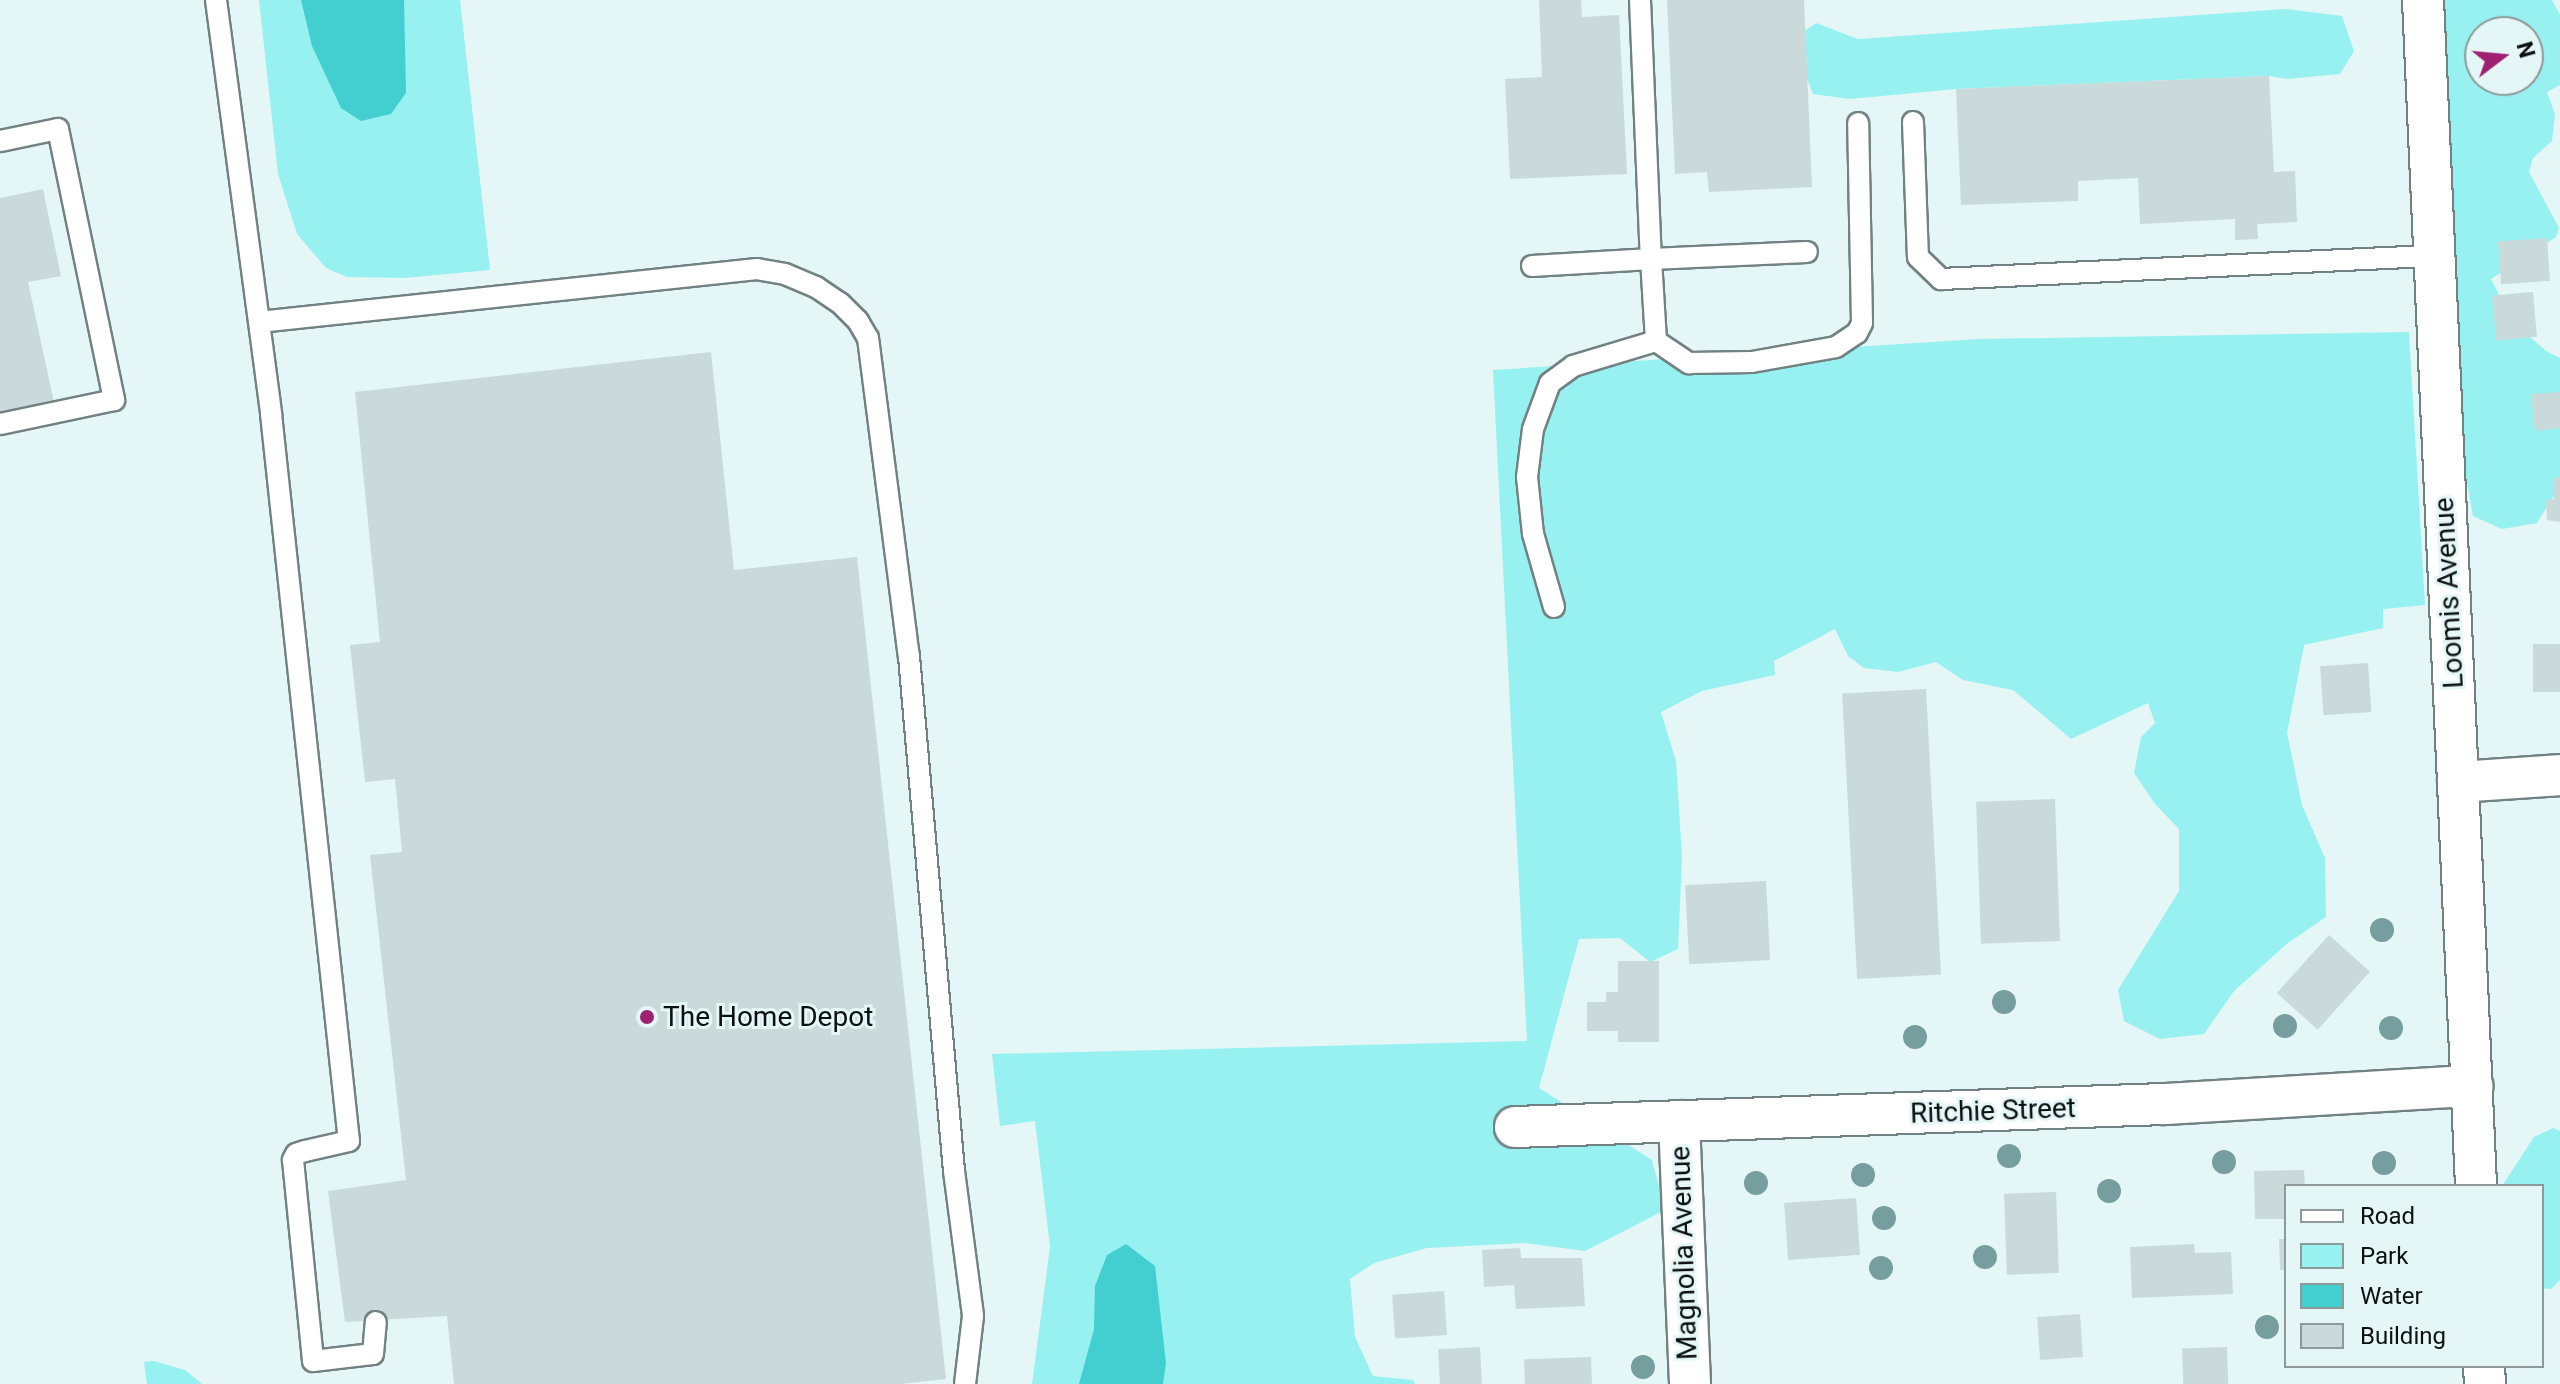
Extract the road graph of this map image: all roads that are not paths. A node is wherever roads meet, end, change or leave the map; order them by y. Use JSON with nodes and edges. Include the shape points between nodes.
{"nodes":[{"id":1,"x":216,"y":0,"type":"edge"},
{"id":2,"x":1640,"y":0,"type":"edge"},
{"id":3,"x":2423,"y":0,"type":"edge"},
{"id":4,"x":1913,"y":122,"type":"dead end"},
{"id":5,"x":1858,"y":123,"type":"dead end"},
{"id":6,"x":0,"y":141,"type":"edge"},
{"id":7,"x":1807,"y":252,"type":"dead end"},
{"id":8,"x":2435,"y":256,"type":"junction"},
{"id":9,"x":1651,"y":259,"type":"junction"},
{"id":10,"x":1532,"y":266,"type":"dead end"},
{"id":11,"x":259,"y":322,"type":"junction"},
{"id":12,"x":1656,"y":341,"type":"junction"},
{"id":13,"x":0,"y":424,"type":"edge"},
{"id":14,"x":1554,"y":607,"type":"dead end"},
{"id":15,"x":2560,"y":775,"type":"edge"},
{"id":16,"x":2458,"y":782,"type":"junction"},
{"id":17,"x":2472,"y":1086,"type":"junction"},
{"id":18,"x":1679,"y":1121,"type":"junction"},
{"id":19,"x":1515,"y":1127,"type":"dead end"},
{"id":20,"x":2476,"y":1184,"type":"edge"},
{"id":21,"x":376,"y":1322,"type":"dead end"},
{"id":22,"x":965,"y":1384,"type":"edge"},
{"id":23,"x":1690,"y":1384,"type":"edge"}],
"edges":[{"from":1,"to":11,"type":"lane"},
{"from":2,"to":9,"type":"lane"},
{"from":3,"to":8,"type":"street","name":"Loomis Avenue"},
{"from":4,"to":8,"type":"lane","via":[[1918,257],[1941,279]]},
{"from":5,"to":12,"type":"lane","via":[[1862,323],[1857,333],[1836,347],[1809,354],[1716,364],[1689,363]]},
{"from":6,"to":13,"type":"lane","via":[[58,129],[114,400]]},
{"from":7,"to":9,"type":"lane"},
{"from":8,"to":16,"type":"street","name":"Loomis Avenue"},
{"from":9,"to":10,"type":"lane"},
{"from":9,"to":12,"type":"lane"},
{"from":11,"to":21,"type":"lane","via":[[349,1141],[296,1154],[293,1160],[313,1361],[373,1354]]},
{"from":11,"to":22,"type":"lane","via":[[757,269],[816,287],[858,321],[868,338],[909,656],[954,1171],[973,1316]]},
{"from":12,"to":14,"type":"lane","via":[[1573,366],[1550,383],[1533,429],[1527,477],[1533,534]]},
{"from":15,"to":16,"type":"street"},
{"from":16,"to":17,"type":"street","name":"Loomis Avenue"},
{"from":17,"to":18,"type":"street","name":"Ritchie Street","via":[[2165,1104]]},
{"from":17,"to":20,"type":"street","name":"Loomis Avenue"},
{"from":18,"to":19,"type":"street","name":"Ritchie Street"},
{"from":18,"to":23,"type":"street","name":"Magnolia Avenue"}]}
